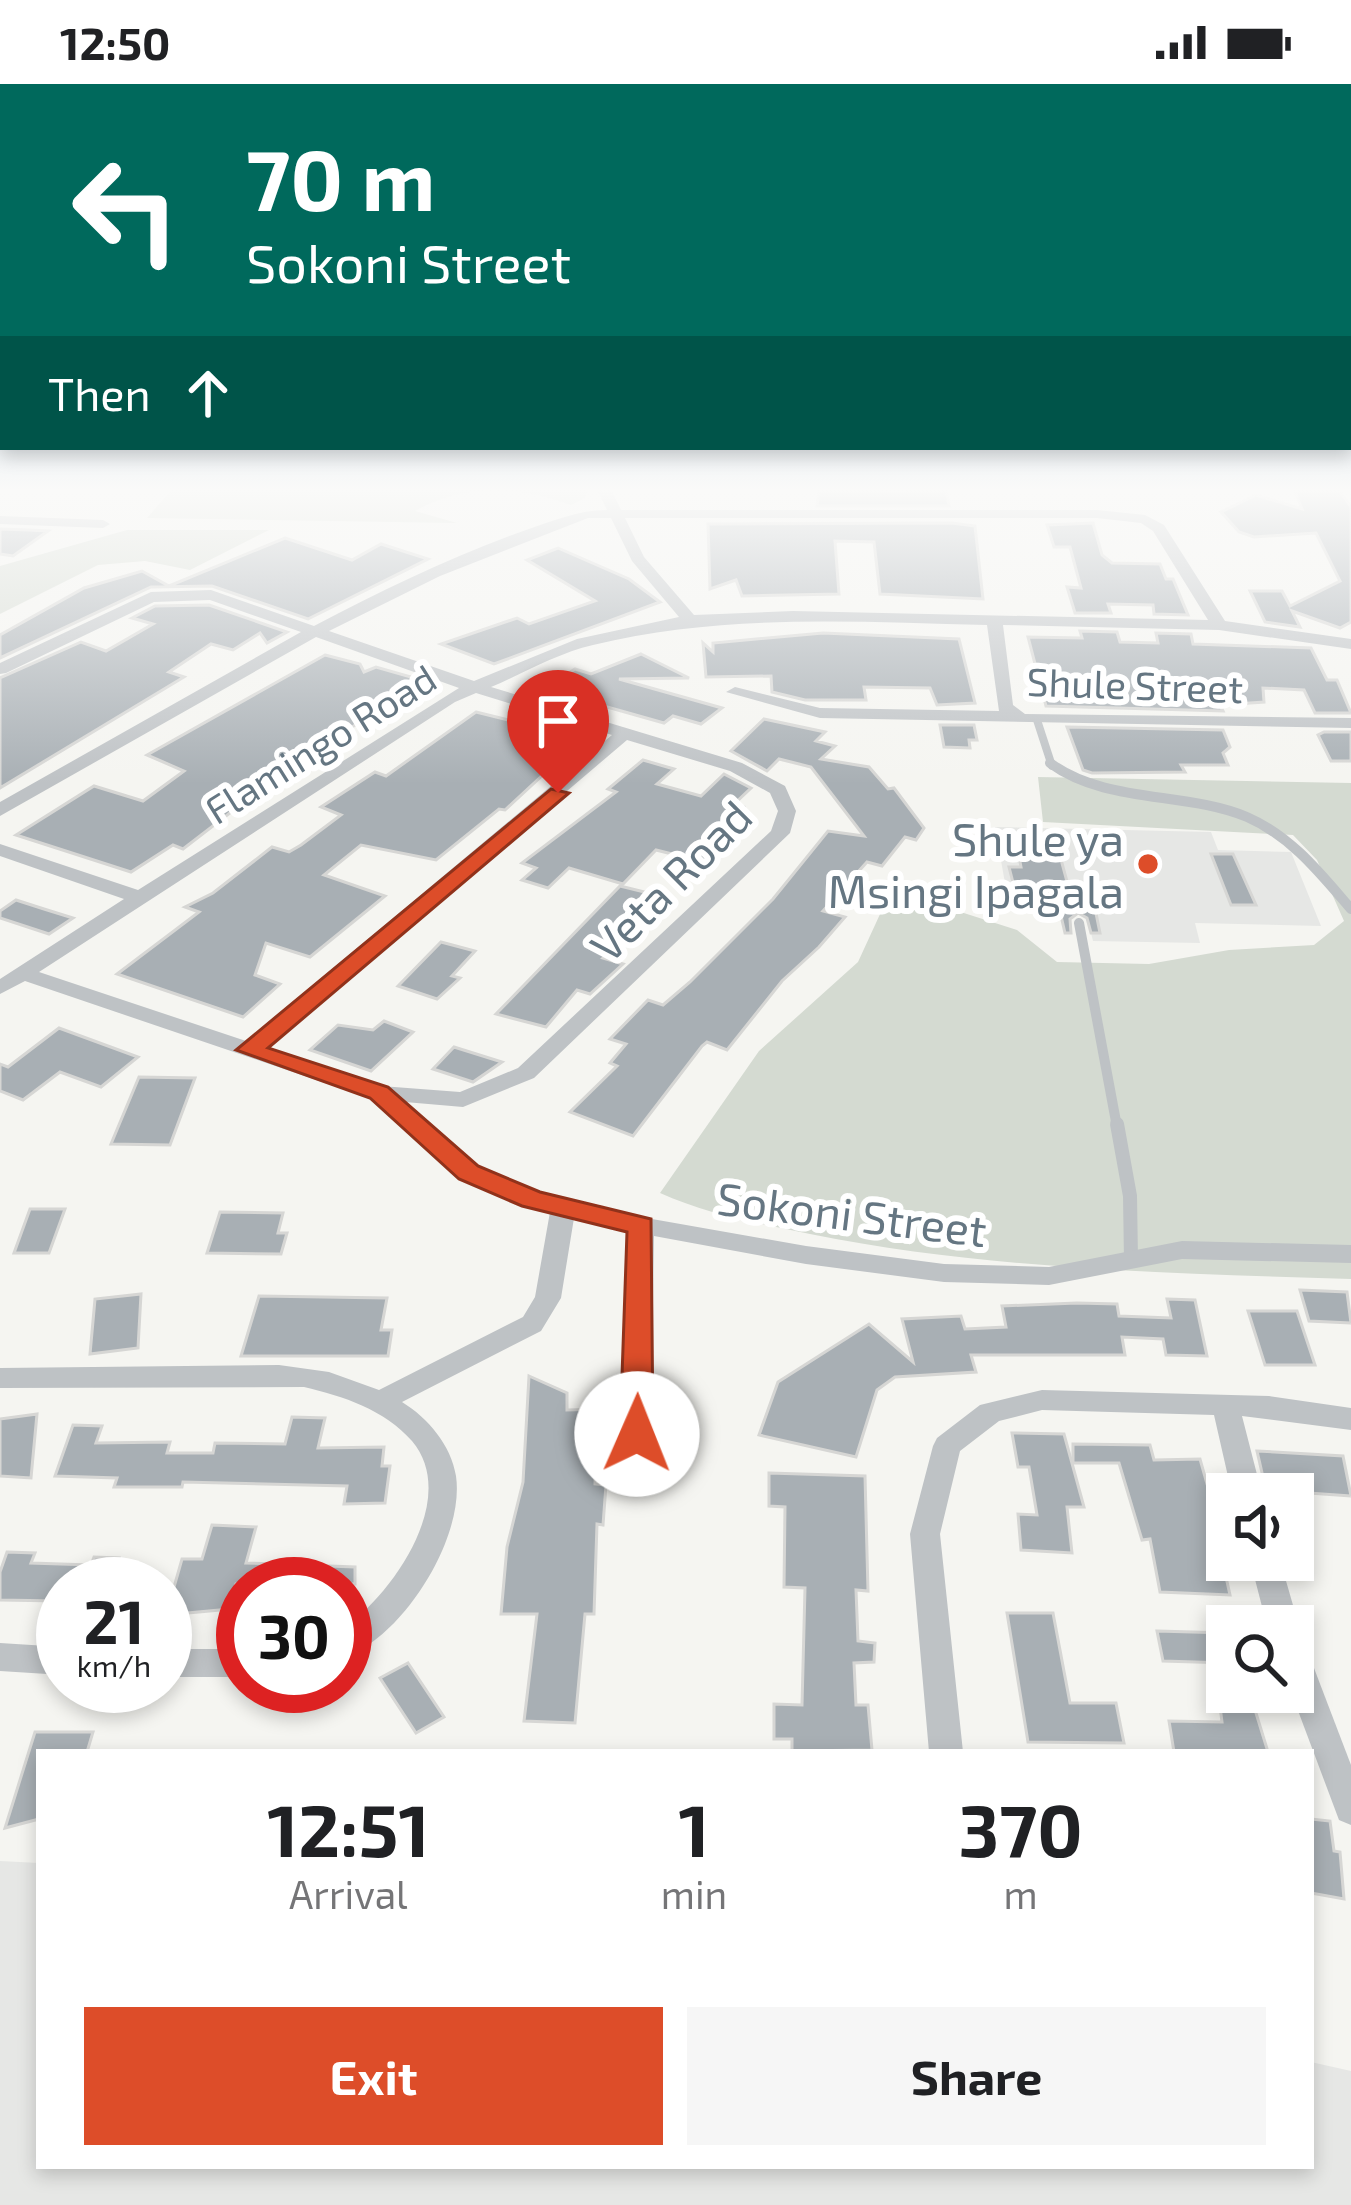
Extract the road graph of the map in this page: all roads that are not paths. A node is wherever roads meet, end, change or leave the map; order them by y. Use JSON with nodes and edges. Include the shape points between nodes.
{"nodes":[{"id":1,"x":414,"y":586,"type":"edge"},
{"id":2,"x":661,"y":586,"type":"edge"},
{"id":3,"x":1195,"y":586,"type":"edge"},
{"id":4,"x":690,"y":620,"type":"junction"},
{"id":5,"x":995,"y":622,"type":"junction"},
{"id":6,"x":1219,"y":625,"type":"junction"},
{"id":7,"x":316,"y":630,"type":"junction"},
{"id":8,"x":1351,"y":644,"type":"edge"},
{"id":9,"x":0,"y":669,"type":"edge"},
{"id":10,"x":471,"y":686,"type":"junction"},
{"id":11,"x":735,"y":692,"type":"dead end"},
{"id":12,"x":1012,"y":716,"type":"junction"},
{"id":13,"x":1037,"y":720,"type":"junction"},
{"id":14,"x":1351,"y":723,"type":"edge"},
{"id":15,"x":622,"y":734,"type":"junction"},
{"id":16,"x":0,"y":810,"type":"edge"},
{"id":17,"x":0,"y":850,"type":"edge"},
{"id":18,"x":139,"y":897,"type":"junction"},
{"id":19,"x":1351,"y":909,"type":"edge"},
{"id":20,"x":1079,"y":923,"type":"dead end"},
{"id":21,"x":22,"y":973,"type":"junction"},
{"id":22,"x":0,"y":988,"type":"edge"},
{"id":23,"x":249,"y":1050,"type":"junction"},
{"id":24,"x":379,"y":1093,"type":"junction"},
{"id":25,"x":563,"y":1207,"type":"junction"},
{"id":26,"x":641,"y":1226,"type":"junction"},
{"id":27,"x":1351,"y":1254,"type":"edge"},
{"id":28,"x":1131,"y":1260,"type":"junction"},
{"id":29,"x":0,"y":1378,"type":"edge"},
{"id":30,"x":382,"y":1400,"type":"junction"},
{"id":31,"x":1226,"y":1406,"type":"junction"},
{"id":32,"x":1351,"y":1419,"type":"edge"},
{"id":33,"x":637,"y":1434,"type":"dead end"},
{"id":34,"x":1242,"y":1473,"type":"edge"},
{"id":35,"x":372,"y":1625,"type":"edge"},
{"id":36,"x":0,"y":1657,"type":"edge"},
{"id":37,"x":36,"y":1659,"type":"edge"},
{"id":38,"x":1314,"y":1711,"type":"edge"},
{"id":39,"x":946,"y":1749,"type":"edge"},
{"id":40,"x":1351,"y":1809,"type":"edge"}],
"edges":[{"from":1,"to":7,"type":"street"},
{"from":2,"to":4,"type":"street"},
{"from":3,"to":6,"type":"street"},
{"from":4,"to":5,"type":"street","name":"Flamingo Road"},
{"from":4,"to":10,"type":"street","name":"Flamingo Road","via":[[583,641]]},
{"from":5,"to":6,"type":"street","name":"Flamingo Road"},
{"from":5,"to":12,"type":"street","name":"Shule Street"},
{"from":6,"to":8,"type":"street","name":"Flamingo Road"},
{"from":7,"to":9,"type":"street","name":"Veta Road","via":[[211,595],[171,593]]},
{"from":7,"to":10,"type":"street","name":"Veta Road"},
{"from":7,"to":16,"type":"street"},
{"from":10,"to":15,"type":"street","name":"Veta Road"},
{"from":10,"to":18,"type":"street","name":"Flamingo Road"},
{"from":11,"to":12,"type":"street","via":[[820,713]]},
{"from":12,"to":13,"type":"street","name":"Shule Street"},
{"from":13,"to":14,"type":"street","name":"Shule Street"},
{"from":13,"to":19,"type":"lane","via":[[1050,765],[1073,780],[1269,828]]},
{"from":15,"to":23,"type":"street","via":[[494,852]]},
{"from":15,"to":24,"type":"street","name":"Veta Road","via":[[759,777],[784,801],[780,832],[506,1086],[440,1102]]},
{"from":17,"to":18,"type":"street"},
{"from":18,"to":21,"type":"street","name":"Flamingo Road"},
{"from":20,"to":28,"type":"lane","via":[[1130,1196]]},
{"from":21,"to":22,"type":"street","name":"Flamingo Road"},
{"from":21,"to":23,"type":"street","name":"Veta Road"},
{"from":23,"to":24,"type":"street","name":"Veta Road"},
{"from":24,"to":25,"type":"street","name":"Sokoni Street","via":[[469,1172]]},
{"from":25,"to":26,"type":"street","name":"Sokoni Street"},
{"from":25,"to":30,"type":"street","via":[[548,1298],[532,1324]]},
{"from":26,"to":28,"type":"street","name":"Sokoni Street","via":[[944,1273],[1049,1276]]},
{"from":26,"to":33,"type":"street"},
{"from":27,"to":28,"type":"street","name":"Sokoni Street","via":[[1202,1250]]},
{"from":29,"to":30,"type":"street","via":[[298,1376]]},
{"from":30,"to":35,"type":"street","via":[[436,1449],[444,1476],[422,1570]]},
{"from":31,"to":32,"type":"street"},
{"from":31,"to":34,"type":"street"},
{"from":31,"to":39,"type":"street","via":[[1042,1400],[990,1412],[947,1446],[926,1534]]},
{"from":36,"to":37,"type":"street"},
{"from":38,"to":40,"type":"street"}]}
